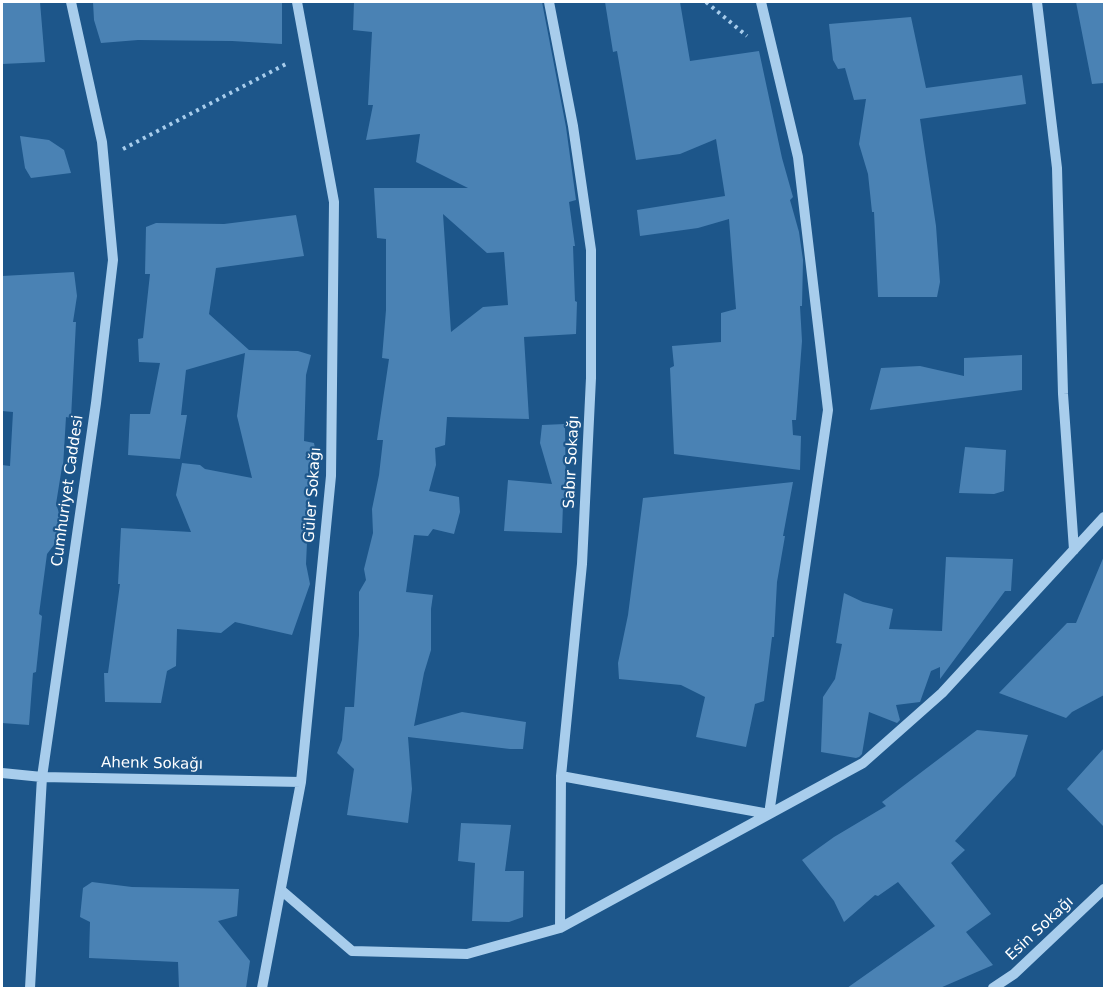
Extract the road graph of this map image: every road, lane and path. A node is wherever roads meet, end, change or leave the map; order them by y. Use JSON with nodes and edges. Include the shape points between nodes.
{"nodes":[{"id":1,"x":71,"y":2,"type":"edge"},
{"id":2,"x":297,"y":2,"type":"edge"},
{"id":3,"x":549,"y":2,"type":"edge"},
{"id":4,"x":706,"y":2,"type":"edge"},
{"id":5,"x":761,"y":2,"type":"edge"},
{"id":6,"x":1037,"y":2,"type":"edge"},
{"id":7,"x":306,"y":54,"type":"junction"},
{"id":8,"x":775,"y":60,"type":"junction"},
{"id":9,"x":104,"y":159,"type":"junction"},
{"id":10,"x":1104,"y":517,"type":"edge"},
{"id":11,"x":1074,"y":550,"type":"junction"},
{"id":12,"x":2,"y":773,"type":"edge"},
{"id":13,"x":561,"y":776,"type":"junction"},
{"id":14,"x":42,"y":777,"type":"junction"},
{"id":15,"x":301,"y":782,"type":"junction"},
{"id":16,"x":769,"y":814,"type":"junction"},
{"id":17,"x":1104,"y":889,"type":"edge"},
{"id":18,"x":281,"y":890,"type":"junction"},
{"id":19,"x":560,"y":928,"type":"junction"},
{"id":20,"x":30,"y":988,"type":"edge"},
{"id":21,"x":262,"y":988,"type":"edge"},
{"id":22,"x":993,"y":988,"type":"edge"}],
"edges":[{"from":1,"to":9,"type":"street","name":"Cumhuriyet Caddesi"},
{"from":2,"to":7,"type":"street","name":"Güler Sokağı"},
{"from":3,"to":13,"type":"street","name":"Sabır Sokağı","via":[[591,250],[591,378],[582,564]]},
{"from":4,"to":8,"type":"path"},
{"from":5,"to":8,"type":"street"},
{"from":6,"to":11,"type":"street","via":[[1057,168],[1063,394]]},
{"from":7,"to":9,"type":"path"},
{"from":7,"to":15,"type":"street","name":"Güler Sokağı","via":[[334,202],[333,409],[331,476]]},
{"from":8,"to":16,"type":"street","via":[[798,157],[828,410]]},
{"from":9,"to":14,"type":"street","name":"Cumhuriyet Caddesi","via":[[113,260]]},
{"from":10,"to":11,"type":"street"},
{"from":11,"to":16,"type":"street","via":[[942,693],[863,764]]},
{"from":12,"to":14,"type":"street","name":"Ahenk Sokağı"},
{"from":13,"to":16,"type":"street"},
{"from":13,"to":19,"type":"street","name":"Sabır Sokağı"},
{"from":14,"to":15,"type":"street","name":"Ahenk Sokağı"},
{"from":14,"to":20,"type":"street","name":"Cumhuriyet Caddesi"},
{"from":15,"to":18,"type":"street","name":"Güler Sokağı"},
{"from":16,"to":19,"type":"street"},
{"from":17,"to":22,"type":"street","name":"Esin Sokağı","via":[[1014,974]]},
{"from":18,"to":19,"type":"street","via":[[352,951],[467,954]]},
{"from":18,"to":21,"type":"street","name":"Güler Sokağı"}]}
